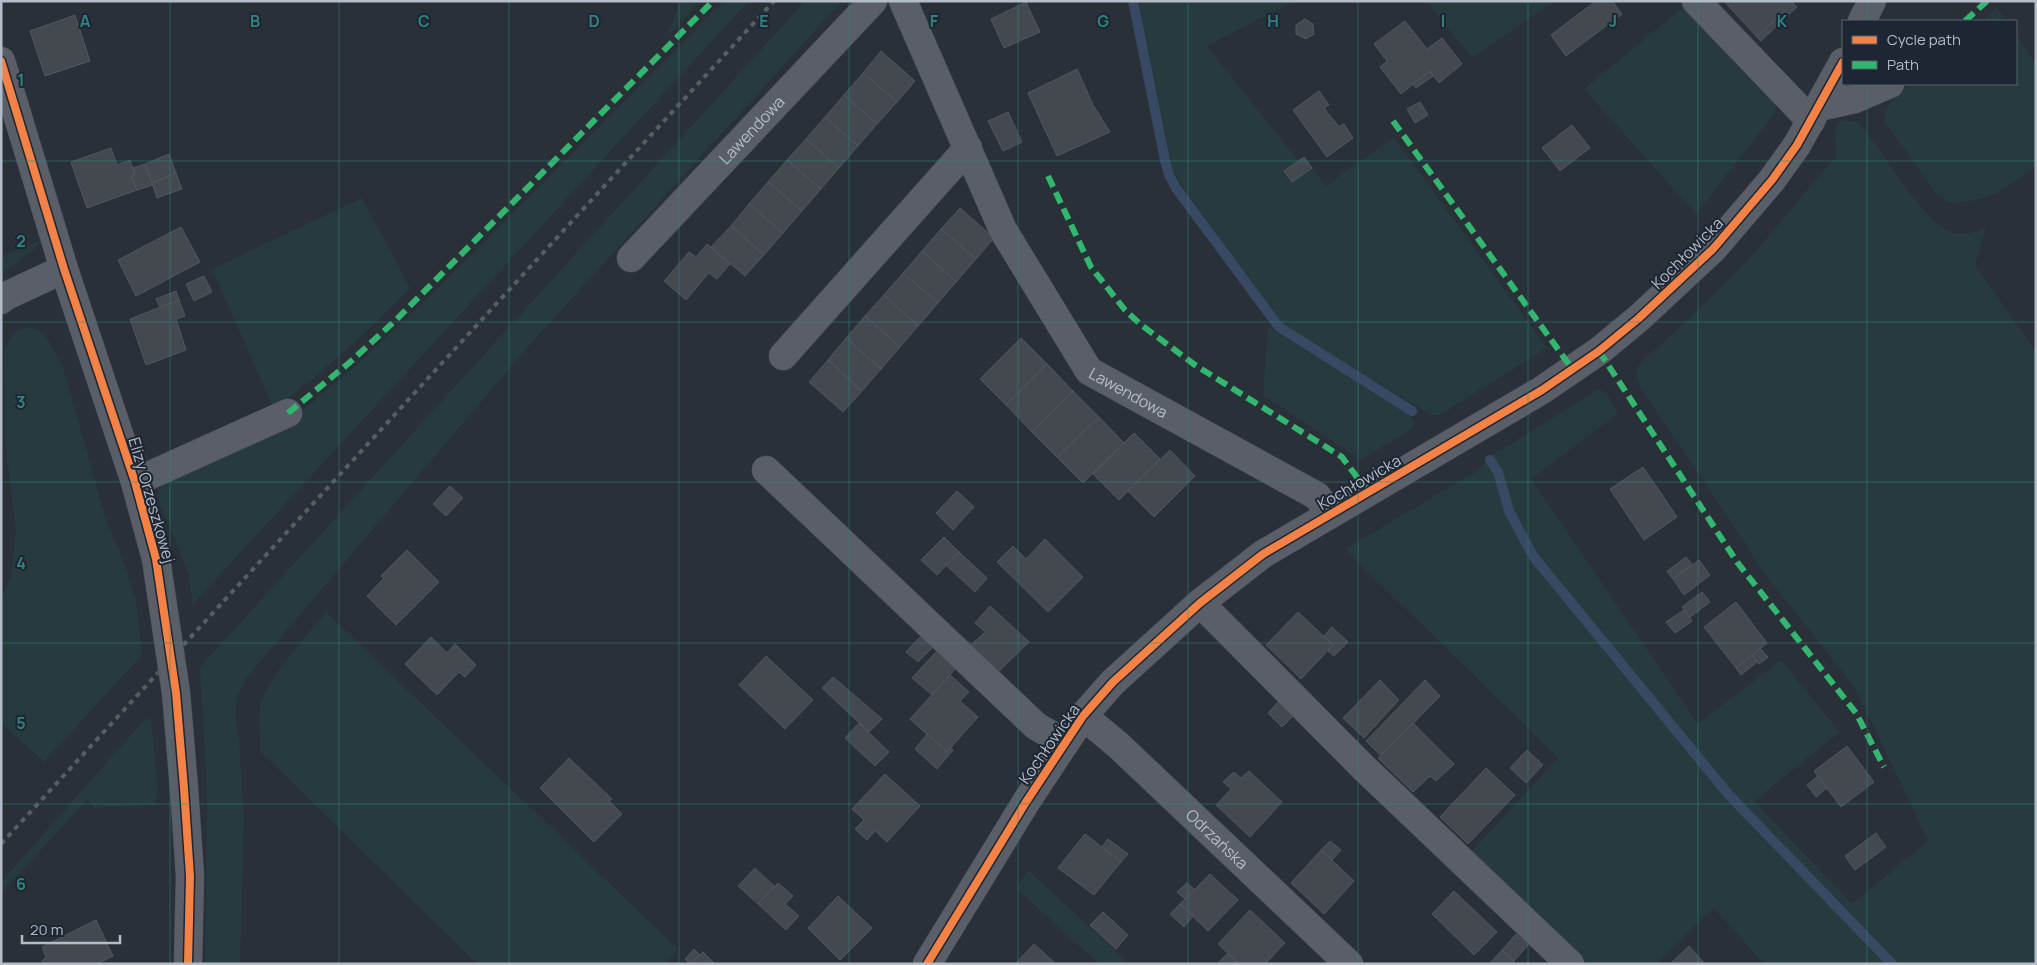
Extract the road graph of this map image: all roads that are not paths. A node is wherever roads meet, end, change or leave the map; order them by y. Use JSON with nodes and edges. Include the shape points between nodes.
{"nodes":[{"id":1,"x":873,"y":1,"type":"edge"},
{"id":2,"x":903,"y":1,"type":"edge"},
{"id":3,"x":1696,"y":1,"type":"edge"},
{"id":4,"x":1872,"y":1,"type":"edge"},
{"id":5,"x":1862,"y":20,"type":"edge"},
{"id":6,"x":1,"y":61,"type":"edge"},
{"id":7,"x":1842,"y":64,"type":"edge"},
{"id":8,"x":1888,"y":85,"type":"edge"},
{"id":9,"x":1815,"y":114,"type":"junction"},
{"id":10,"x":968,"y":148,"type":"junction"},
{"id":11,"x":632,"y":258,"type":"dead end"},
{"id":12,"x":64,"y":269,"type":"junction"},
{"id":13,"x":1,"y":300,"type":"edge"},
{"id":14,"x":783,"y":356,"type":"dead end"},
{"id":15,"x":288,"y":413,"type":"dead end"},
{"id":16,"x":766,"y":470,"type":"dead end"},
{"id":17,"x":135,"y":482,"type":"junction"},
{"id":18,"x":1330,"y":514,"type":"junction"},
{"id":19,"x":1200,"y":603,"type":"junction"},
{"id":20,"x":1083,"y":716,"type":"junction"},
{"id":21,"x":1065,"y":743,"type":"junction"},
{"id":22,"x":934,"y":961,"type":"edge"},
{"id":23,"x":188,"y":964,"type":"edge"},
{"id":24,"x":1349,"y":964,"type":"edge"},
{"id":25,"x":1570,"y":964,"type":"edge"}],
"edges":[{"from":1,"to":11,"type":"street","name":"Lawendowa"},
{"from":2,"to":10,"type":"street","name":"Lawendowa"},
{"from":3,"to":9,"type":"street"},
{"from":4,"to":5,"type":"street"},
{"from":6,"to":12,"type":"street","name":"Elizy Orzeszkowej"},
{"from":7,"to":9,"type":"street","name":"Kochłowicka"},
{"from":8,"to":9,"type":"street"},
{"from":9,"to":18,"type":"street","name":"Kochłowicka","via":[[1772,180],[1728,232],[1666,294],[1599,351],[1542,390]]},
{"from":10,"to":14,"type":"street"},
{"from":10,"to":18,"type":"street","name":"Lawendowa","via":[[1003,230],[1089,371],[1317,496]]},
{"from":12,"to":13,"type":"street"},
{"from":12,"to":17,"type":"street","name":"Elizy Orzeszkowej"},
{"from":15,"to":17,"type":"street"},
{"from":16,"to":21,"type":"street","via":[[1036,726]]},
{"from":17,"to":23,"type":"street","name":"Elizy Orzeszkowej","bridge":true,"via":[[156,559],[176,692],[190,876]]},
{"from":18,"to":19,"type":"street","name":"Kochłowicka","via":[[1263,554]]},
{"from":19,"to":20,"type":"street","name":"Kochłowicka","via":[[1137,659]]},
{"from":19,"to":25,"type":"street","via":[[1364,768]]},
{"from":20,"to":21,"type":"street","name":"Kochłowicka"},
{"from":20,"to":24,"type":"street","name":"Odrzańska","via":[[1118,745]]},
{"from":21,"to":22,"type":"street","name":"Kochłowicka","via":[[1026,802]]}]}
